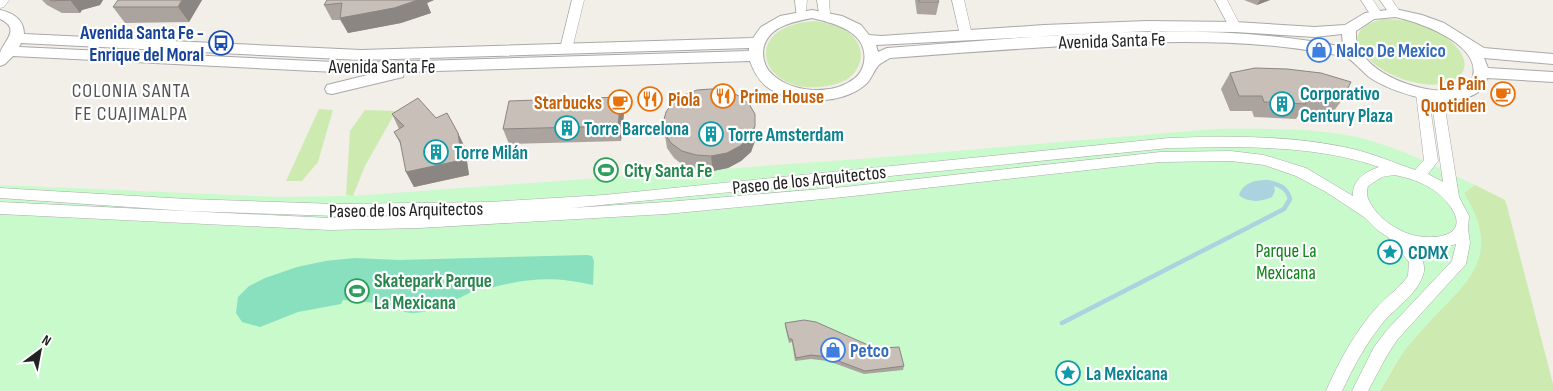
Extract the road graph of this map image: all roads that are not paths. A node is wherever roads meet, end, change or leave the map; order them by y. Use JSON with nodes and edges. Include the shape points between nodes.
{"nodes":[{"id":1,"x":4,"y":0,"type":"edge"},
{"id":2,"x":578,"y":0,"type":"edge"},
{"id":3,"x":801,"y":0,"type":"edge"},
{"id":4,"x":823,"y":0,"type":"edge"},
{"id":5,"x":958,"y":0,"type":"edge"},
{"id":6,"x":1221,"y":0,"type":"edge"},
{"id":7,"x":1367,"y":0,"type":"edge"},
{"id":8,"x":1386,"y":0,"type":"edge"},
{"id":9,"x":0,"y":4,"type":"edge"},
{"id":10,"x":1395,"y":13,"type":"junction"},
{"id":11,"x":0,"y":14,"type":"edge"},
{"id":12,"x":1376,"y":14,"type":"junction"},
{"id":13,"x":801,"y":15,"type":"junction"},
{"id":14,"x":824,"y":15,"type":"junction"},
{"id":15,"x":1235,"y":27,"type":"junction"},
{"id":16,"x":1349,"y":29,"type":"junction"},
{"id":17,"x":966,"y":35,"type":"junction"},
{"id":18,"x":17,"y":38,"type":"junction"},
{"id":19,"x":868,"y":39,"type":"junction"},
{"id":20,"x":1469,"y":46,"type":"junction"},
{"id":21,"x":566,"y":49,"type":"junction"},
{"id":22,"x":755,"y":50,"type":"junction"},
{"id":23,"x":1354,"y":54,"type":"junction"},
{"id":24,"x":5,"y":56,"type":"edge"},
{"id":25,"x":1553,"y":59,"type":"edge"},
{"id":26,"x":872,"y":63,"type":"junction"},
{"id":27,"x":430,"y":66,"type":"junction"},
{"id":28,"x":1482,"y":73,"type":"junction"},
{"id":29,"x":1553,"y":77,"type":"edge"},
{"id":30,"x":332,"y":89,"type":"dead end"},
{"id":31,"x":1422,"y":93,"type":"junction"},
{"id":32,"x":1437,"y":96,"type":"junction"},
{"id":33,"x":950,"y":164,"type":"junction"},
{"id":34,"x":1411,"y":173,"type":"junction"},
{"id":35,"x":954,"y":179,"type":"junction"},
{"id":36,"x":0,"y":193,"type":"edge"},
{"id":37,"x":24,"y":194,"type":"junction"},
{"id":38,"x":1452,"y":198,"type":"junction"},
{"id":39,"x":6,"y":208,"type":"edge"},
{"id":40,"x":337,"y":210,"type":"junction"},
{"id":41,"x":1370,"y":214,"type":"junction"},
{"id":42,"x":330,"y":224,"type":"junction"},
{"id":43,"x":1381,"y":226,"type":"junction"},
{"id":44,"x":1462,"y":231,"type":"junction"},
{"id":45,"x":1334,"y":391,"type":"edge"},
{"id":46,"x":1360,"y":391,"type":"edge"}],
"edges":[{"from":1,"to":9,"type":"street"},
{"from":2,"to":21,"type":"street"},
{"from":3,"to":13,"type":"street"},
{"from":4,"to":14,"type":"street"},
{"from":5,"to":17,"type":"street"},
{"from":6,"to":15,"type":"street"},
{"from":7,"to":12,"type":"street"},
{"from":8,"to":10,"type":"street"},
{"from":10,"to":12,"type":"street"},
{"from":10,"to":20,"type":"street","via":[[1434,24]]},
{"from":11,"to":18,"type":"street","via":[[13,21]]},
{"from":12,"to":16,"type":"street","via":[[1364,17]]},
{"from":13,"to":14,"type":"street"},
{"from":13,"to":22,"type":"street","via":[[773,24],[763,33]]},
{"from":14,"to":19,"type":"street","via":[[857,28]]},
{"from":15,"to":16,"type":"street","name":"Avenida Santa Fe","via":[[1315,32]]},
{"from":15,"to":17,"type":"street","name":"Avenida Santa Fe","via":[[1147,26]]},
{"from":16,"to":23,"type":"street","via":[[1348,42]]},
{"from":17,"to":19,"type":"street","name":"Avenida Santa Fe","via":[[881,41]]},
{"from":18,"to":21,"type":"street","name":"Avenida Santa Fe","via":[[361,55]]},
{"from":18,"to":24,"type":"street"},
{"from":19,"to":26,"type":"street","via":[[873,51]]},
{"from":20,"to":25,"type":"street","via":[[1481,53]]},
{"from":20,"to":28,"type":"street","via":[[1480,63]]},
{"from":21,"to":22,"type":"street","name":"Avenida Santa Fe"},
{"from":22,"to":26,"type":"street","via":[[758,69],[768,80],[801,94],[820,96],[839,92],[855,85],[866,75]]},
{"from":22,"to":27,"type":"street","name":"Avenida Santa Fe"},
{"from":23,"to":26,"type":"street","name":"Avenida Santa Fe","via":[[1318,46],[1231,38],[1156,38],[887,53]]},
{"from":23,"to":31,"type":"street","via":[[1387,82]]},
{"from":24,"to":27,"type":"street","name":"Avenida Santa Fe","via":[[356,68]]},
{"from":27,"to":30,"type":"street"},
{"from":28,"to":29,"type":"street"},
{"from":28,"to":32,"type":"street","via":[[1477,85],[1458,94]]},
{"from":31,"to":32,"type":"street"},
{"from":31,"to":34,"type":"street","via":[[1431,161],[1425,170]]},
{"from":32,"to":38,"type":"street"},
{"from":33,"to":34,"type":"street","name":"Paseo de los Arquitectos","via":[[1168,143],[1237,142],[1335,151]]},
{"from":33,"to":35,"type":"street"},
{"from":33,"to":40,"type":"street","name":"Paseo de los Arquitectos","via":[[604,200],[489,208]]},
{"from":34,"to":38,"type":"street","via":[[1442,188]]},
{"from":34,"to":41,"type":"street","via":[[1380,171],[1369,175],[1362,182],[1360,192],[1362,203]]},
{"from":35,"to":41,"type":"street","name":"Paseo de los Arquitectos","via":[[1160,157],[1249,157],[1301,172]]},
{"from":35,"to":42,"type":"street","name":"Paseo de los Arquitectos","via":[[666,208]]},
{"from":36,"to":37,"type":"street","name":"Paseo de los Arquitectos"},
{"from":37,"to":39,"type":"street"},
{"from":37,"to":40,"type":"street","name":"Paseo de los Arquitectos"},
{"from":38,"to":44,"type":"street","via":[[1462,215]]},
{"from":39,"to":42,"type":"street","name":"Paseo de los Arquitectos"},
{"from":40,"to":42,"type":"street"},
{"from":41,"to":43,"type":"street"},
{"from":43,"to":44,"type":"street","via":[[1404,238],[1429,244],[1450,241]]},
{"from":43,"to":45,"type":"street","via":[[1410,252],[1417,274],[1367,332]]},
{"from":44,"to":46,"type":"street","via":[[1458,264],[1392,335]]}]}
